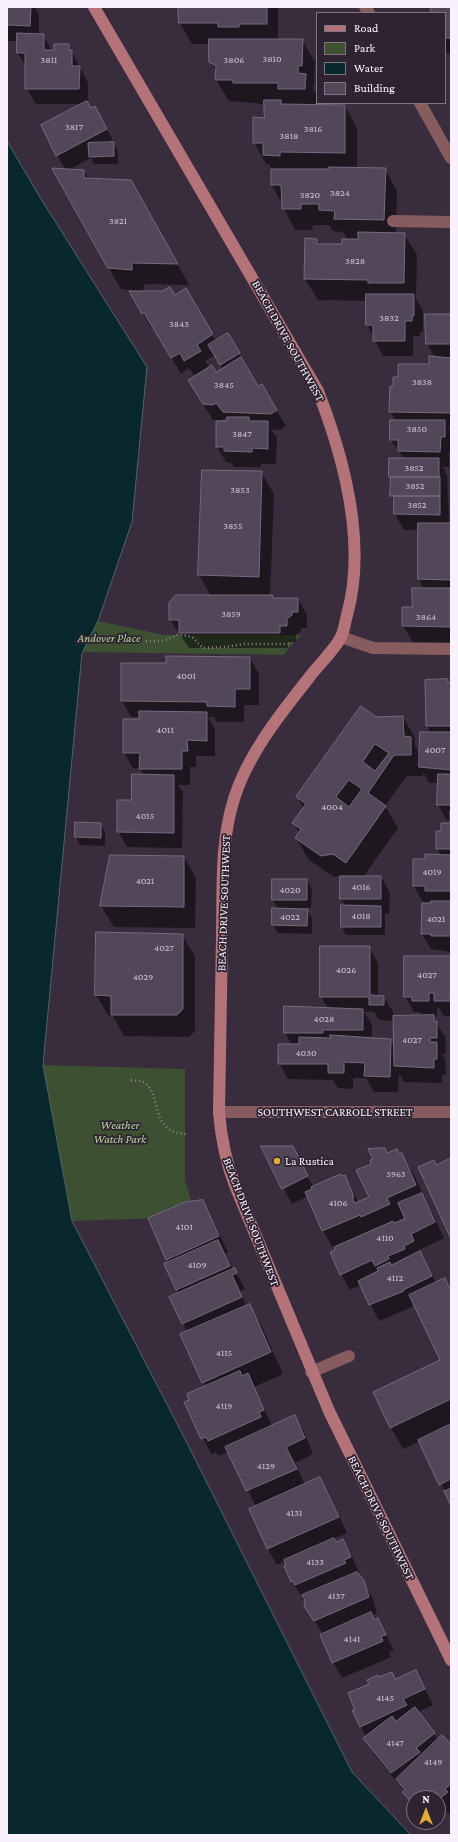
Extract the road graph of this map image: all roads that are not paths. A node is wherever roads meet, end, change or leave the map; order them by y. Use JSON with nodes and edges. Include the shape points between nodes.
{"nodes":[{"id":1,"x":94,"y":7,"type":"edge"},
{"id":2,"x":421,"y":104,"type":"edge"},
{"id":3,"x":451,"y":158,"type":"edge"},
{"id":4,"x":393,"y":221,"type":"dead end"},
{"id":5,"x":451,"y":222,"type":"edge"},
{"id":6,"x":341,"y":637,"type":"junction"},
{"id":7,"x":451,"y":649,"type":"edge"},
{"id":8,"x":219,"y":1112,"type":"junction"},
{"id":9,"x":451,"y":1112,"type":"edge"},
{"id":10,"x":348,"y":1356,"type":"dead end"},
{"id":11,"x":311,"y":1372,"type":"junction"},
{"id":12,"x":451,"y":1660,"type":"edge"}],
"edges":[{"from":1,"to":6,"type":"main road","name":"BEACH DRIVE SOUTHWEST","via":[[318,391],[333,428],[350,501],[354,565],[352,597]]},
{"from":2,"to":3,"type":"street"},
{"from":4,"to":5,"type":"street"},
{"from":6,"to":7,"type":"street","via":[[373,648]]},
{"from":6,"to":8,"type":"main road","name":"BEACH DRIVE SOUTHWEST","via":[[306,680],[250,763],[241,780],[229,818],[222,886]]},
{"from":8,"to":9,"type":"street","name":"SOUTHWEST CARROLL STREET"},
{"from":8,"to":11,"type":"main road","name":"BEACH DRIVE SOUTHWEST","via":[[220,1131],[229,1169]]},
{"from":10,"to":11,"type":"street"},
{"from":11,"to":12,"type":"main road","name":"BEACH DRIVE SOUTHWEST"}]}
